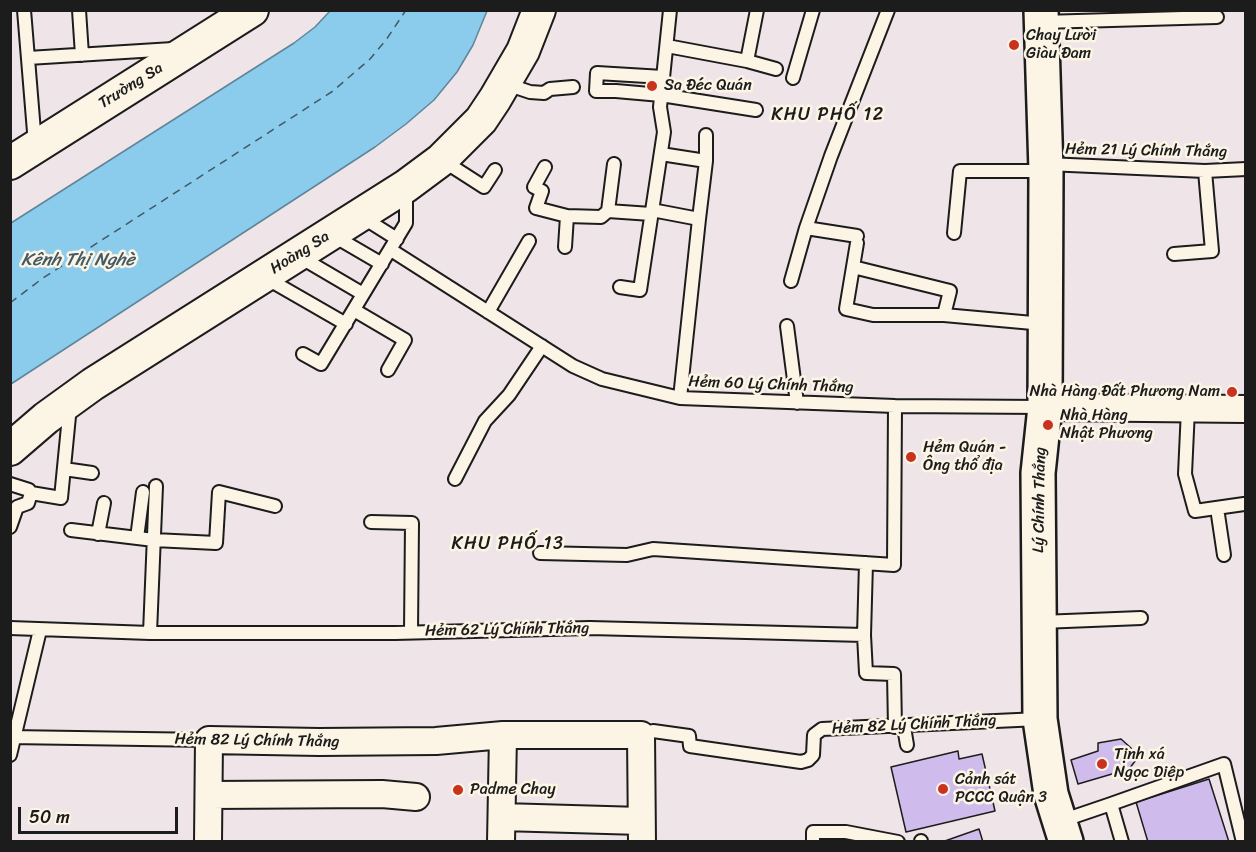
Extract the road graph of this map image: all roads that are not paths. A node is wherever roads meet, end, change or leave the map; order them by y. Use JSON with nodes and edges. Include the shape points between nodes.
{"nodes":[{"id":1,"x":24,"y":10,"type":"edge"},
{"id":2,"x":79,"y":10,"type":"edge"},
{"id":3,"x":252,"y":10,"type":"edge"},
{"id":4,"x":539,"y":10,"type":"edge"},
{"id":5,"x":670,"y":10,"type":"edge"},
{"id":6,"x":757,"y":10,"type":"edge"},
{"id":7,"x":813,"y":10,"type":"edge"},
{"id":8,"x":888,"y":10,"type":"edge"},
{"id":9,"x":1041,"y":16,"type":"edge"},
{"id":10,"x":1217,"y":17,"type":"dead end"},
{"id":11,"x":667,"y":46,"type":"junction"},
{"id":12,"x":192,"y":48,"type":"junction"},
{"id":13,"x":82,"y":55,"type":"junction"},
{"id":14,"x":28,"y":58,"type":"junction"},
{"id":15,"x":747,"y":60,"type":"junction"},
{"id":16,"x":776,"y":69,"type":"dead end"},
{"id":17,"x":663,"y":77,"type":"junction"},
{"id":18,"x":793,"y":78,"type":"dead end"},
{"id":19,"x":505,"y":84,"type":"junction"},
{"id":20,"x":573,"y":87,"type":"dead end"},
{"id":21,"x":661,"y":101,"type":"junction"},
{"id":22,"x":756,"y":110,"type":"dead end"},
{"id":23,"x":706,"y":135,"type":"dead end"},
{"id":24,"x":661,"y":154,"type":"junction"},
{"id":25,"x":23,"y":155,"type":"edge"},
{"id":26,"x":441,"y":160,"type":"junction"},
{"id":27,"x":706,"y":161,"type":"junction"},
{"id":28,"x":614,"y":164,"type":"dead end"},
{"id":29,"x":545,"y":167,"type":"dead end"},
{"id":30,"x":1046,"y":168,"type":"junction"},
{"id":31,"x":1245,"y":169,"type":"edge"},
{"id":32,"x":495,"y":170,"type":"dead end"},
{"id":33,"x":1205,"y":171,"type":"junction"},
{"id":34,"x":406,"y":186,"type":"junction"},
{"id":35,"x":608,"y":211,"type":"junction"},
{"id":36,"x":651,"y":212,"type":"junction"},
{"id":37,"x":359,"y":216,"type":"junction"},
{"id":38,"x":567,"y":216,"type":"junction"},
{"id":39,"x":699,"y":219,"type":"junction"},
{"id":40,"x":806,"y":228,"type":"junction"},
{"id":41,"x":331,"y":234,"type":"junction"},
{"id":42,"x":954,"y":234,"type":"dead end"},
{"id":43,"x":529,"y":241,"type":"dead end"},
{"id":44,"x":394,"y":244,"type":"junction"},
{"id":45,"x":565,"y":247,"type":"dead end"},
{"id":46,"x":1174,"y":254,"type":"dead end"},
{"id":47,"x":297,"y":255,"type":"junction"},
{"id":48,"x":382,"y":264,"type":"junction"},
{"id":49,"x":853,"y":267,"type":"junction"},
{"id":50,"x":263,"y":276,"type":"junction"},
{"id":51,"x":791,"y":281,"type":"dead end"},
{"id":52,"x":620,"y":287,"type":"dead end"},
{"id":53,"x":363,"y":294,"type":"junction"},
{"id":54,"x":354,"y":310,"type":"junction"},
{"id":55,"x":488,"y":312,"type":"junction"},
{"id":56,"x":944,"y":315,"type":"junction"},
{"id":57,"x":346,"y":324,"type":"junction"},
{"id":58,"x":1045,"y":324,"type":"junction"},
{"id":59,"x":787,"y":326,"type":"dead end"},
{"id":60,"x":542,"y":346,"type":"junction"},
{"id":61,"x":303,"y":354,"type":"dead end"},
{"id":62,"x":388,"y":370,"type":"dead end"},
{"id":63,"x":680,"y":398,"type":"junction"},
{"id":64,"x":71,"y":399,"type":"junction"},
{"id":65,"x":797,"y":403,"type":"junction"},
{"id":66,"x":895,"y":406,"type":"junction"},
{"id":67,"x":1045,"y":407,"type":"junction"},
{"id":68,"x":1188,"y":409,"type":"junction"},
{"id":69,"x":1245,"y":409,"type":"edge"},
{"id":70,"x":10,"y":449,"type":"edge"},
{"id":71,"x":64,"y":469,"type":"junction"},
{"id":72,"x":92,"y":473,"type":"dead end"},
{"id":73,"x":455,"y":479,"type":"dead end"},
{"id":74,"x":10,"y":484,"type":"edge"},
{"id":75,"x":156,"y":486,"type":"dead end"},
{"id":76,"x":143,"y":492,"type":"dead end"},
{"id":77,"x":31,"y":493,"type":"junction"},
{"id":78,"x":104,"y":503,"type":"dead end"},
{"id":79,"x":1244,"y":504,"type":"dead end"},
{"id":80,"x":275,"y":506,"type":"dead end"},
{"id":81,"x":1217,"y":508,"type":"junction"},
{"id":82,"x":371,"y":522,"type":"dead end"},
{"id":83,"x":10,"y":527,"type":"edge"},
{"id":84,"x":71,"y":530,"type":"dead end"},
{"id":85,"x":98,"y":534,"type":"junction"},
{"id":86,"x":137,"y":538,"type":"junction"},
{"id":87,"x":154,"y":540,"type":"junction"},
{"id":88,"x":540,"y":553,"type":"dead end"},
{"id":89,"x":1224,"y":555,"type":"dead end"},
{"id":90,"x":866,"y":563,"type":"junction"},
{"id":91,"x":1141,"y":618,"type":"dead end"},
{"id":92,"x":1039,"y":622,"type":"junction"},
{"id":93,"x":10,"y":628,"type":"edge"},
{"id":94,"x":40,"y":630,"type":"junction"},
{"id":95,"x":411,"y":632,"type":"junction"},
{"id":96,"x":150,"y":633,"type":"junction"},
{"id":97,"x":864,"y":635,"type":"junction"},
{"id":98,"x":1040,"y":718,"type":"junction"},
{"id":99,"x":899,"y":727,"type":"junction"},
{"id":100,"x":503,"y":735,"type":"junction"},
{"id":101,"x":641,"y":735,"type":"junction"},
{"id":102,"x":12,"y":737,"type":"edge"},
{"id":103,"x":209,"y":740,"type":"junction"},
{"id":104,"x":908,"y":745,"type":"dead end"},
{"id":105,"x":10,"y":754,"type":"edge"},
{"id":106,"x":209,"y":795,"type":"junction"},
{"id":107,"x":416,"y":797,"type":"dead end"},
{"id":108,"x":1111,"y":804,"type":"junction"},
{"id":109,"x":501,"y":829,"type":"edge"},
{"id":110,"x":641,"y":831,"type":"edge"},
{"id":111,"x":1063,"y":832,"type":"edge"},
{"id":112,"x":208,"y":842,"type":"edge"},
{"id":113,"x":813,"y":842,"type":"edge"},
{"id":114,"x":898,"y":842,"type":"edge"},
{"id":115,"x":1122,"y":842,"type":"edge"},
{"id":116,"x":1243,"y":842,"type":"edge"}],
"edges":[{"from":1,"to":14,"type":"lane"},
{"from":2,"to":13,"type":"lane"},
{"from":3,"to":12,"type":"street","name":"Trường Sa"},
{"from":4,"to":19,"type":"street","name":"Hoàng Sa"},
{"from":5,"to":11,"type":"lane"},
{"from":6,"to":15,"type":"lane"},
{"from":7,"to":18,"type":"lane"},
{"from":8,"to":40,"type":"lane"},
{"from":9,"to":10,"type":"lane"},
{"from":9,"to":30,"type":"main road","name":"Lý Chính Thắng"},
{"from":11,"to":15,"type":"lane"},
{"from":11,"to":17,"type":"lane"},
{"from":12,"to":13,"type":"lane"},
{"from":12,"to":25,"type":"street","name":"Trường Sa"},
{"from":13,"to":14,"type":"lane"},
{"from":14,"to":25,"type":"lane"},
{"from":15,"to":16,"type":"lane"},
{"from":17,"to":21,"type":"lane"},
{"from":17,"to":21,"type":"lane","via":[[597,73],[596,92],[616,91]]},
{"from":19,"to":20,"type":"lane","via":[[544,93]]},
{"from":19,"to":26,"type":"street","name":"Hoàng Sa","via":[[480,120]]},
{"from":21,"to":22,"type":"lane"},
{"from":21,"to":24,"type":"lane"},
{"from":23,"to":27,"type":"lane"},
{"from":24,"to":27,"type":"lane"},
{"from":24,"to":36,"type":"lane"},
{"from":26,"to":32,"type":"lane","via":[[484,187]]},
{"from":26,"to":34,"type":"street","name":"Hoàng Sa"},
{"from":27,"to":39,"type":"lane"},
{"from":28,"to":35,"type":"lane"},
{"from":29,"to":38,"type":"lane","via":[[534,187],[542,191],[536,208]]},
{"from":30,"to":33,"type":"lane","name":"Hẻm 21 Lý Chính Thắng"},
{"from":30,"to":42,"type":"lane","name":"Hẻm 21 Lý Chính Thắng","via":[[960,171]]},
{"from":30,"to":58,"type":"main road","name":"Lý Chính Thắng"},
{"from":31,"to":33,"type":"lane","name":"Hẻm 21 Lý Chính Thắng"},
{"from":33,"to":46,"type":"lane","via":[[1212,251]]},
{"from":34,"to":37,"type":"street","name":"Hoàng Sa"},
{"from":34,"to":44,"type":"lane","via":[[408,219]]},
{"from":35,"to":36,"type":"lane"},
{"from":35,"to":38,"type":"lane","via":[[601,217]]},
{"from":36,"to":39,"type":"lane"},
{"from":36,"to":52,"type":"lane","via":[[640,290]]},
{"from":37,"to":41,"type":"street","name":"Hoàng Sa"},
{"from":37,"to":44,"type":"lane","name":"Hẻm 60 Lý Chính Thắng"},
{"from":38,"to":45,"type":"lane"},
{"from":39,"to":63,"type":"lane"},
{"from":40,"to":49,"type":"lane","via":[[857,240]]},
{"from":40,"to":51,"type":"lane"},
{"from":41,"to":47,"type":"street","name":"Hoàng Sa"},
{"from":41,"to":48,"type":"lane"},
{"from":43,"to":55,"type":"lane"},
{"from":44,"to":48,"type":"lane"},
{"from":44,"to":55,"type":"lane","name":"Hẻm 60 Lý Chính Thắng"},
{"from":47,"to":50,"type":"street","name":"Hoàng Sa"},
{"from":47,"to":53,"type":"lane"},
{"from":48,"to":53,"type":"lane"},
{"from":49,"to":56,"type":"lane","via":[[950,291]]},
{"from":49,"to":56,"type":"lane","via":[[846,309],[873,315]]},
{"from":50,"to":57,"type":"lane"},
{"from":50,"to":64,"type":"street","name":"Hoàng Sa"},
{"from":53,"to":54,"type":"lane"},
{"from":54,"to":57,"type":"lane"},
{"from":54,"to":62,"type":"lane","via":[[405,340]]},
{"from":55,"to":60,"type":"lane","name":"Hẻm 60 Lý Chính Thắng"},
{"from":56,"to":58,"type":"lane"},
{"from":57,"to":61,"type":"lane","via":[[321,364]]},
{"from":58,"to":67,"type":"main road","name":"Lý Chính Thắng"},
{"from":59,"to":65,"type":"lane"},
{"from":60,"to":63,"type":"lane","name":"Hẻm 60 Lý Chính Thắng","via":[[602,379]]},
{"from":60,"to":73,"type":"lane","via":[[486,421]]},
{"from":63,"to":65,"type":"lane","name":"Hẻm 60 Lý Chính Thắng"},
{"from":64,"to":70,"type":"street","name":"Hoàng Sa"},
{"from":64,"to":71,"type":"lane"},
{"from":65,"to":66,"type":"lane","name":"Hẻm 60 Lý Chính Thắng"},
{"from":66,"to":67,"type":"lane","name":"Hẻm 60 Lý Chính Thắng"},
{"from":66,"to":90,"type":"lane","via":[[894,565]]},
{"from":67,"to":68,"type":"street"},
{"from":67,"to":92,"type":"main road","name":"Lý Chính Thắng","via":[[1038,473]]},
{"from":68,"to":69,"type":"street"},
{"from":68,"to":81,"type":"lane","via":[[1185,474],[1195,511]]},
{"from":71,"to":72,"type":"lane"},
{"from":71,"to":77,"type":"lane","via":[[61,498]]},
{"from":74,"to":77,"type":"lane"},
{"from":75,"to":87,"type":"lane"},
{"from":76,"to":86,"type":"lane"},
{"from":77,"to":83,"type":"lane","via":[[28,503],[17,507]]},
{"from":78,"to":85,"type":"lane"},
{"from":79,"to":81,"type":"lane"},
{"from":80,"to":87,"type":"lane","via":[[219,492],[216,543]]},
{"from":81,"to":89,"type":"lane"},
{"from":82,"to":95,"type":"lane","via":[[412,523]]},
{"from":84,"to":85,"type":"lane"},
{"from":85,"to":86,"type":"lane"},
{"from":86,"to":87,"type":"lane"},
{"from":87,"to":96,"type":"lane"},
{"from":88,"to":90,"type":"lane","via":[[627,555],[653,549]]},
{"from":90,"to":97,"type":"lane"},
{"from":91,"to":92,"type":"lane"},
{"from":92,"to":98,"type":"main road","name":"Lý Chính Thắng"},
{"from":93,"to":94,"type":"lane","name":"Hẻm 62 Lý Chính Thắng"},
{"from":94,"to":96,"type":"lane","name":"Hẻm 62 Lý Chính Thắng"},
{"from":94,"to":102,"type":"lane"},
{"from":95,"to":96,"type":"lane","name":"Hẻm 62 Lý Chính Thắng"},
{"from":95,"to":97,"type":"lane","name":"Hẻm 62 Lý Chính Thắng","via":[[590,628]]},
{"from":97,"to":99,"type":"lane","via":[[866,673],[894,674]]},
{"from":98,"to":99,"type":"lane","name":"Hẻm 82 Lý Chính Thắng"},
{"from":98,"to":111,"type":"main road","name":"Lý Chính Thắng","via":[[1051,794]]},
{"from":99,"to":101,"type":"lane","name":"Hẻm 82 Lý Chính Thắng","via":[[822,729],[814,735],[813,755],[801,762],[690,746],[689,736],[653,731]]},
{"from":99,"to":104,"type":"lane"},
{"from":100,"to":101,"type":"street","name":"Hẻm 82 Lý Chính Thắng"},
{"from":100,"to":103,"type":"street","name":"Hẻm 82 Lý Chính Thắng","via":[[436,741]]},
{"from":100,"to":109,"type":"street"},
{"from":101,"to":110,"type":"street"},
{"from":102,"to":103,"type":"lane","name":"Hẻm 82 Lý Chính Thắng"},
{"from":102,"to":105,"type":"lane"},
{"from":103,"to":106,"type":"street"},
{"from":106,"to":107,"type":"street"},
{"from":106,"to":112,"type":"street"},
{"from":108,"to":111,"type":"lane"},
{"from":108,"to":115,"type":"lane"},
{"from":108,"to":116,"type":"lane","via":[[1224,764]]},
{"from":109,"to":110,"type":"street"},
{"from":113,"to":114,"type":"lane","via":[[813,832],[846,832]]}]}
